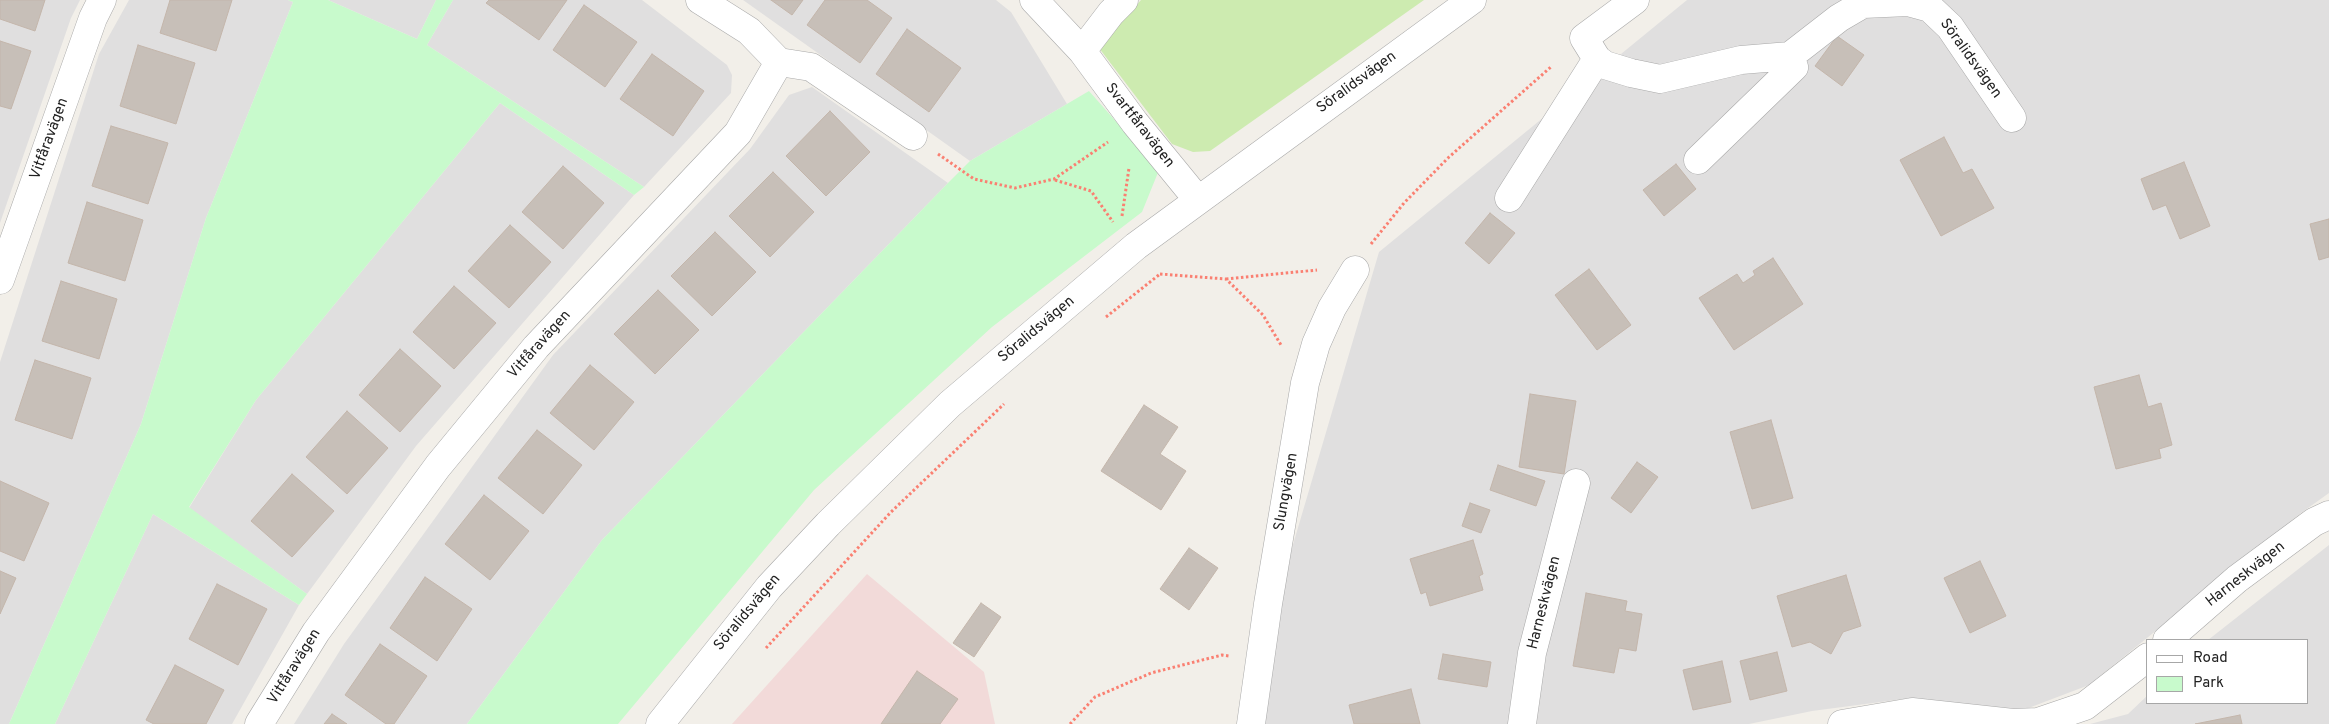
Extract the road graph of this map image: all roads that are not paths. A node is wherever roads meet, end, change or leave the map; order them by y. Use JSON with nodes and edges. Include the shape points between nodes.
{"nodes":[{"id":1,"x":102,"y":0,"type":"edge"},
{"id":2,"x":700,"y":0,"type":"edge"},
{"id":3,"x":1034,"y":0,"type":"edge"},
{"id":4,"x":1124,"y":0,"type":"edge"},
{"id":5,"x":1472,"y":0,"type":"edge"},
{"id":6,"x":1636,"y":0,"type":"edge"},
{"id":7,"x":1591,"y":49,"type":"junction"},
{"id":8,"x":1082,"y":51,"type":"junction"},
{"id":9,"x":1790,"y":56,"type":"junction"},
{"id":10,"x":778,"y":62,"type":"junction"},
{"id":11,"x":2012,"y":118,"type":"dead end"},
{"id":12,"x":913,"y":136,"type":"road end"},
{"id":13,"x":1698,"y":160,"type":"dead end"},
{"id":14,"x":1509,"y":198,"type":"dead end"},
{"id":15,"x":1198,"y":200,"type":"junction"},
{"id":16,"x":1355,"y":270,"type":"road end"},
{"id":17,"x":0,"y":280,"type":"edge"},
{"id":18,"x":1576,"y":483,"type":"dead end"},
{"id":19,"x":2329,"y":515,"type":"edge"},
{"id":20,"x":2168,"y":639,"type":"edge"},
{"id":21,"x":2146,"y":659,"type":"edge"},
{"id":22,"x":259,"y":724,"type":"edge"},
{"id":23,"x":660,"y":724,"type":"edge"},
{"id":24,"x":1251,"y":724,"type":"edge"},
{"id":25,"x":1522,"y":724,"type":"edge"},
{"id":26,"x":1842,"y":724,"type":"edge"}],
"edges":[{"from":1,"to":17,"type":"street","name":"Vitfåravägen"},
{"from":2,"to":10,"type":"street","via":[[749,31]]},
{"from":3,"to":8,"type":"street","name":"Svartfåravägen"},
{"from":4,"to":8,"type":"street"},
{"from":5,"to":15,"type":"street","name":"Söralidsvägen"},
{"from":6,"to":7,"type":"street"},
{"from":7,"to":9,"type":"street","via":[[1605,65],[1630,74],[1660,79],[1741,60]]},
{"from":7,"to":14,"type":"street"},
{"from":8,"to":15,"type":"street","name":"Svartfåravägen"},
{"from":9,"to":11,"type":"street","name":"Söralidsvägen","via":[[1839,18],[1863,4],[1908,2],[1930,8],[1950,27]]},
{"from":9,"to":13,"type":"street","via":[[1794,66]]},
{"from":10,"to":12,"type":"street","via":[[811,67]]},
{"from":10,"to":22,"type":"street","name":"Vitfåravägen","via":[[738,132],[536,347],[438,466],[316,632]]},
{"from":15,"to":23,"type":"street","name":"Söralidsvägen","via":[[1128,239],[950,404],[770,586]]},
{"from":16,"to":24,"type":"street","name":"Slungvägen","via":[[1332,308],[1316,344],[1305,382]]},
{"from":18,"to":25,"type":"street","name":"Harneskvägen","via":[[1532,653]]},
{"from":19,"to":20,"type":"street","name":"Harneskvägen","via":[[2314,522],[2237,579]]},
{"from":21,"to":26,"type":"street","via":[[2085,706],[2038,722],[2013,723],[1912,712]]}]}
